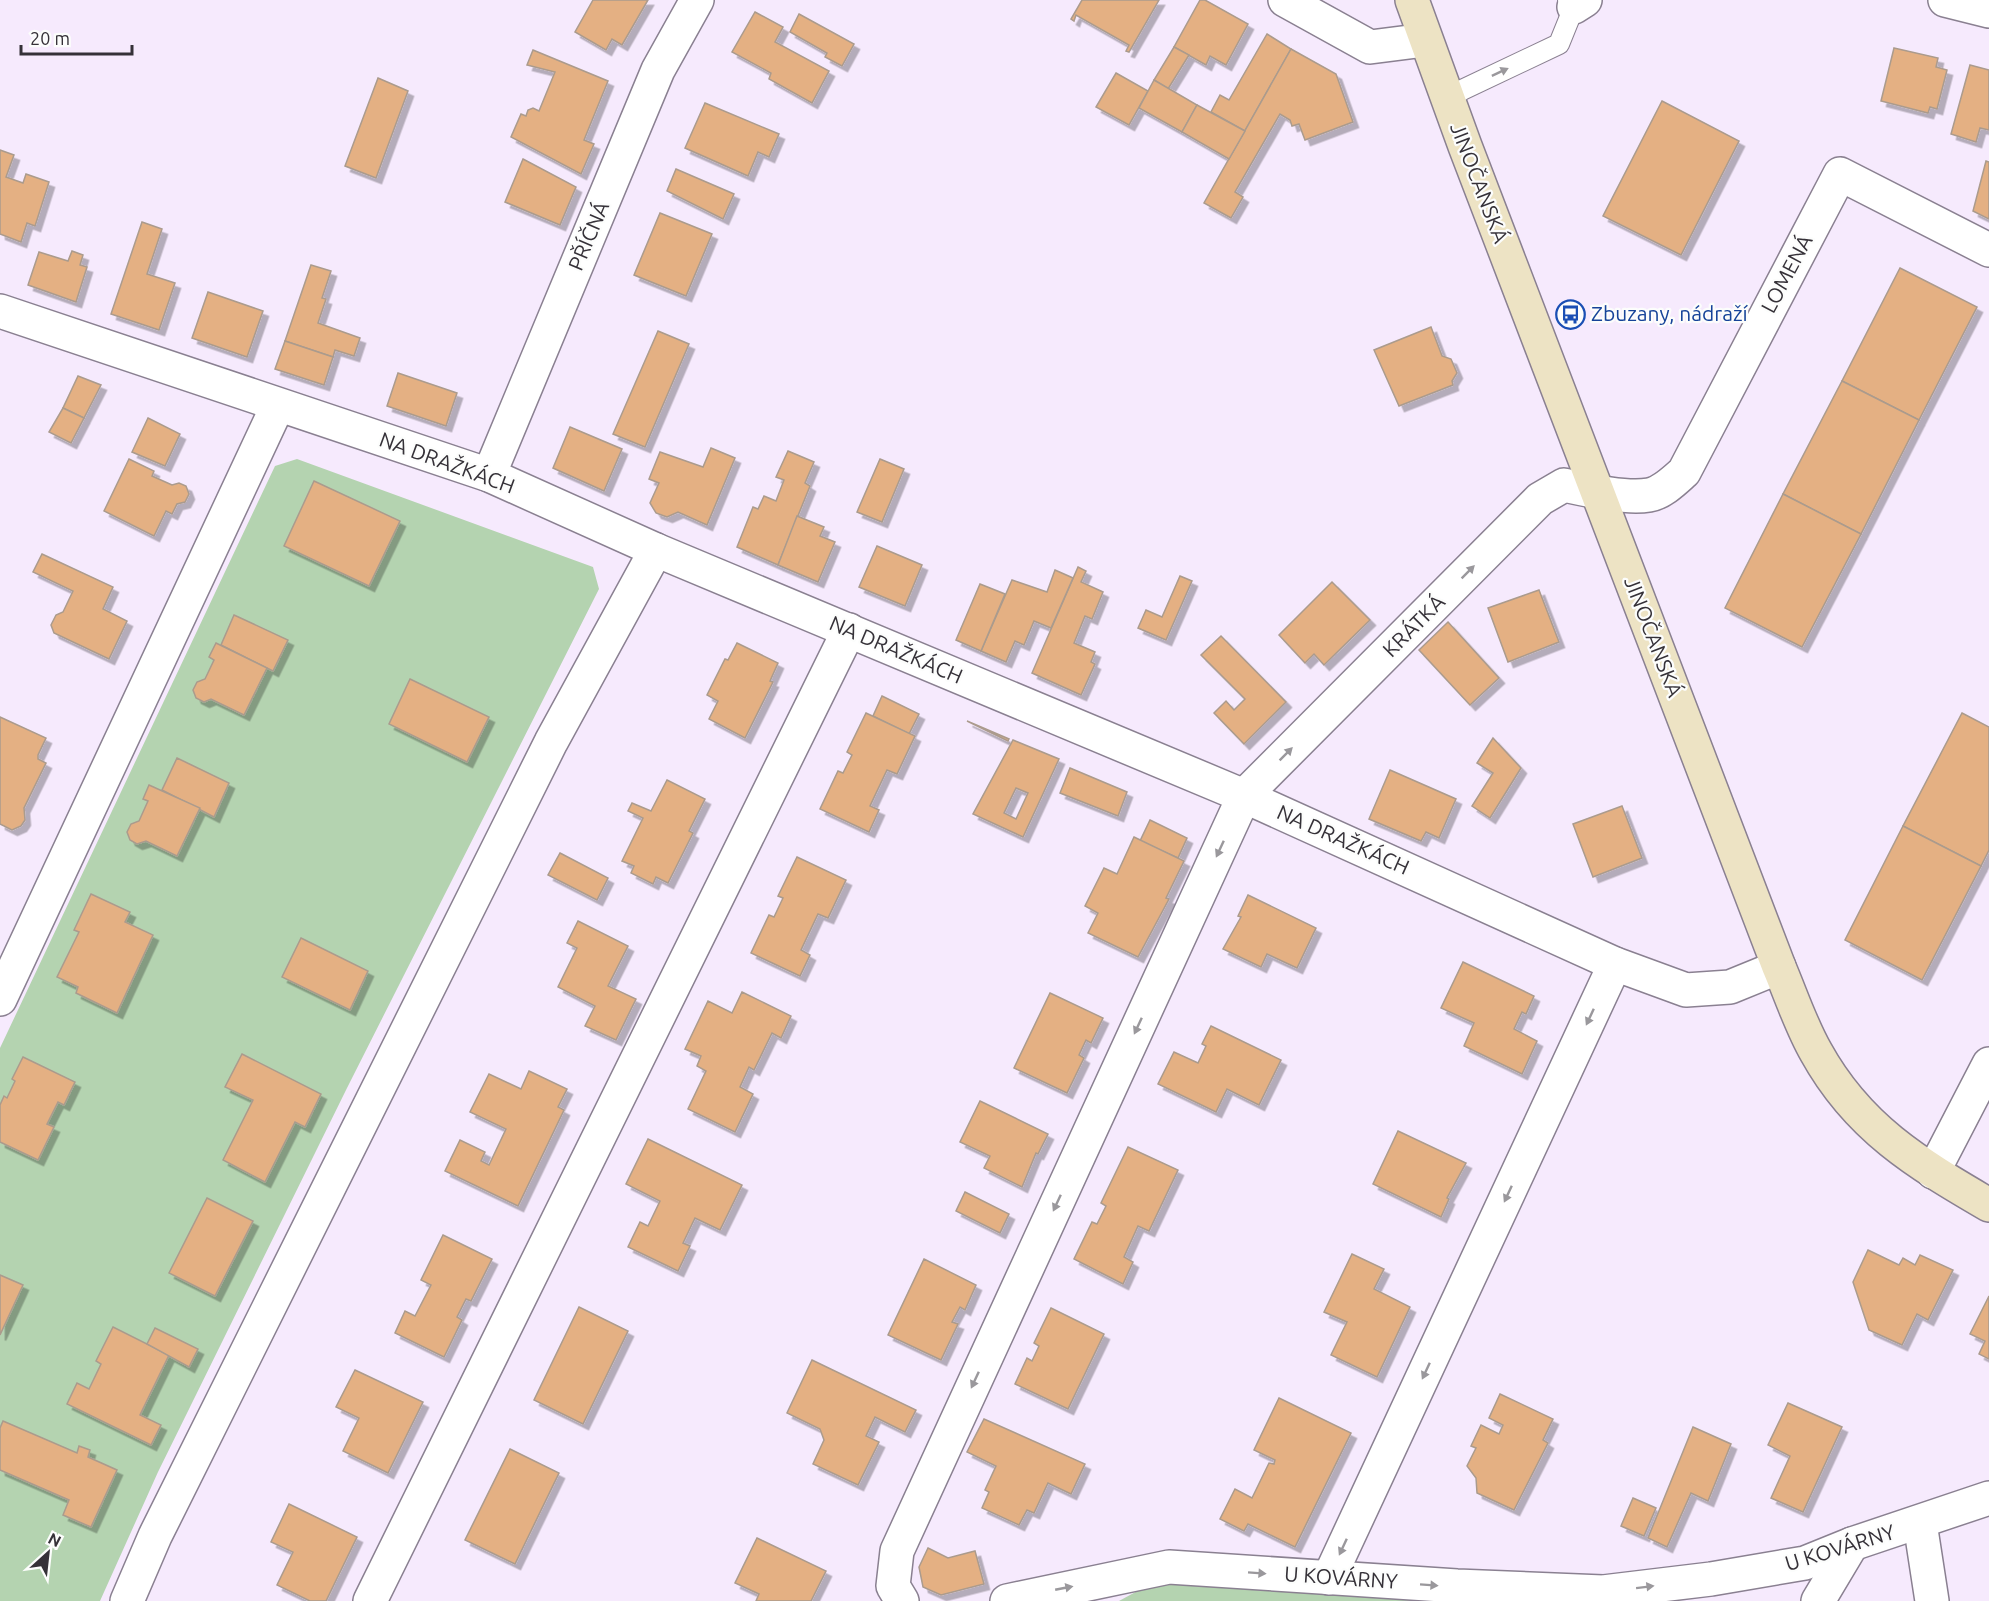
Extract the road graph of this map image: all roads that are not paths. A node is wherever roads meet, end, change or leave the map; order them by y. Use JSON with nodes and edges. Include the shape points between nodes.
{"nodes":[{"id":1,"x":697,"y":0,"type":"edge"},
{"id":2,"x":1285,"y":0,"type":"edge"},
{"id":3,"x":1945,"y":0,"type":"edge"},
{"id":4,"x":1415,"y":1,"type":"edge"},
{"id":5,"x":1576,"y":2,"type":"edge"},
{"id":6,"x":1989,"y":11,"type":"edge"},
{"id":7,"x":1425,"y":40,"type":"junction"},
{"id":8,"x":1448,"y":99,"type":"junction"},
{"id":9,"x":1989,"y":250,"type":"edge"},
{"id":10,"x":0,"y":311,"type":"edge"},
{"id":11,"x":278,"y":405,"type":"junction"},
{"id":12,"x":489,"y":475,"type":"junction"},
{"id":13,"x":1598,"y":492,"type":"junction"},
{"id":14,"x":656,"y":550,"type":"junction"},
{"id":15,"x":849,"y":630,"type":"junction"},
{"id":16,"x":1244,"y":796,"type":"junction"},
{"id":17,"x":1615,"y":964,"type":"junction"},
{"id":18,"x":1779,"y":967,"type":"junction"},
{"id":19,"x":0,"y":999,"type":"edge"},
{"id":20,"x":1989,"y":1065,"type":"edge"},
{"id":21,"x":1933,"y":1172,"type":"junction"},
{"id":22,"x":1989,"y":1205,"type":"edge"},
{"id":23,"x":1989,"y":1498,"type":"edge"},
{"id":24,"x":1920,"y":1523,"type":"junction"},
{"id":25,"x":1852,"y":1544,"type":"junction"},
{"id":26,"x":1329,"y":1578,"type":"junction"},
{"id":27,"x":127,"y":1601,"type":"edge"},
{"id":28,"x":370,"y":1601,"type":"edge"},
{"id":29,"x":902,"y":1601,"type":"edge"},
{"id":30,"x":1007,"y":1601,"type":"edge"},
{"id":31,"x":1818,"y":1601,"type":"edge"},
{"id":32,"x":1932,"y":1601,"type":"edge"}],
"edges":[{"from":1,"to":12,"type":"street","name":"PŘÍČNÁ","via":[[658,70]]},
{"from":2,"to":7,"type":"street","via":[[1370,47]]},
{"from":3,"to":6,"type":"street"},
{"from":4,"to":7,"type":"street","name":"JINOČANSKÁ"},
{"from":8,"to":5,"type":"lane","one_way":true,"via":[[1559,44]]},
{"from":7,"to":8,"type":"street","name":"JINOČANSKÁ"},
{"from":8,"to":13,"type":"street","name":"JINOČANSKÁ"},
{"from":9,"to":13,"type":"street","name":"LOMENÁ","via":[[1840,174],[1684,472],[1650,495]]},
{"from":10,"to":11,"type":"street","name":"NA DRAŽKÁCH"},
{"from":11,"to":12,"type":"street","name":"NA DRAŽKÁCH"},
{"from":11,"to":19,"type":"street"},
{"from":12,"to":14,"type":"street","name":"NA DRAŽKÁCH"},
{"from":16,"to":13,"type":"street","name":"KRÁTKÁ","one_way":true,"via":[[1540,499],[1564,485]]},
{"from":13,"to":18,"type":"street","name":"JINOČANSKÁ"},
{"from":14,"to":15,"type":"street","name":"NA DRAŽKÁCH"},
{"from":14,"to":27,"type":"street","via":[[551,742]]},
{"from":15,"to":16,"type":"street","name":"NA DRAŽKÁCH"},
{"from":15,"to":28,"type":"street"},
{"from":16,"to":17,"type":"street","name":"NA DRAŽKÁCH"},
{"from":16,"to":29,"type":"street","one_way":true,"via":[[897,1551],[893,1586]]},
{"from":17,"to":18,"type":"street","name":"NA DRAŽKÁCH","via":[[1686,990],[1730,987]]},
{"from":17,"to":26,"type":"street","one_way":true},
{"from":18,"to":21,"type":"street","name":"JINOČANSKÁ","via":[[1815,1051],[1835,1084],[1874,1130]]},
{"from":20,"to":21,"type":"street"},
{"from":21,"to":22,"type":"street","name":"JINOČANSKÁ"},
{"from":23,"to":24,"type":"street","name":"U KOVÁRNY"},
{"from":24,"to":25,"type":"street","name":"U KOVÁRNY"},
{"from":24,"to":32,"type":"street"},
{"from":26,"to":25,"type":"street","name":"U KOVÁRNY","one_way":true,"via":[[1604,1592],[1806,1563]]},
{"from":25,"to":31,"type":"street"},
{"from":30,"to":26,"type":"street","name":"U KOVÁRNY","one_way":true,"via":[[1169,1568]]}]}
